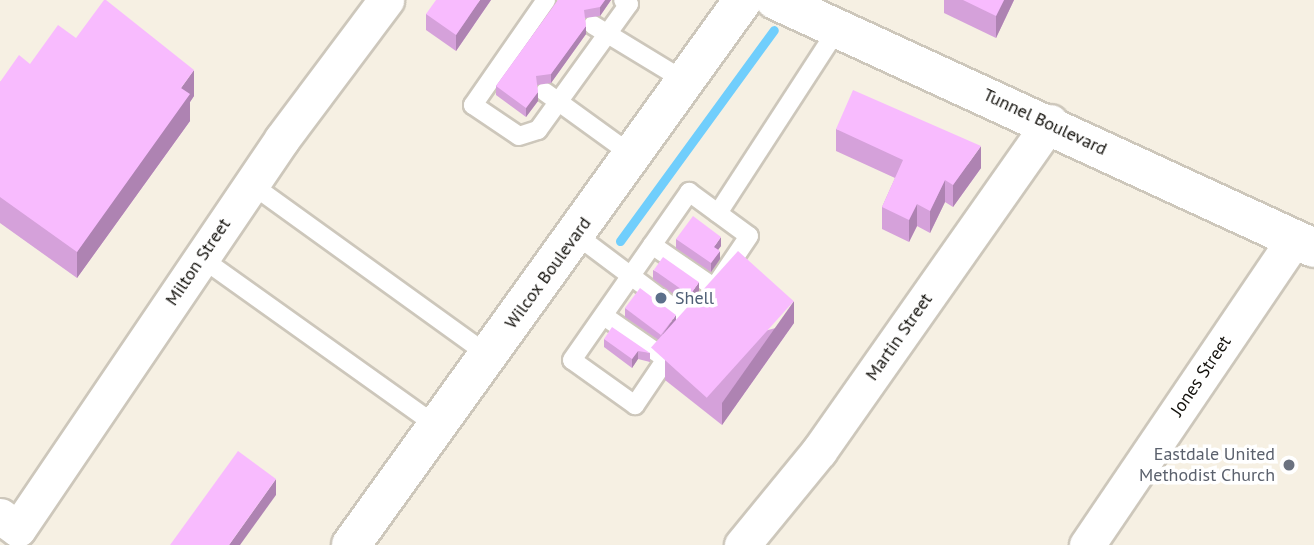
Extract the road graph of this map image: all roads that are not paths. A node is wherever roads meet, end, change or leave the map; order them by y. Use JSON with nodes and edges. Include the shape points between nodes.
{"nodes":[{"id":1,"x":386,"y":0,"type":"edge"},
{"id":2,"x":623,"y":0,"type":"edge"},
{"id":3,"x":743,"y":0,"type":"edge"},
{"id":4,"x":775,"y":0,"type":"edge"},
{"id":5,"x":553,"y":2,"type":"edge"},
{"id":6,"x":593,"y":25,"type":"dead end"},
{"id":7,"x":838,"y":28,"type":"junction"},
{"id":8,"x":608,"y":35,"type":"junction"},
{"id":9,"x":685,"y":81,"type":"junction"},
{"id":10,"x":552,"y":97,"type":"junction"},
{"id":11,"x":1050,"y":122,"type":"junction"},
{"id":12,"x":632,"y":155,"type":"junction"},
{"id":13,"x":251,"y":184,"type":"junction"},
{"id":14,"x":718,"y":213,"type":"junction"},
{"id":15,"x":576,"y":234,"type":"junction"},
{"id":16,"x":653,"y":245,"type":"junction"},
{"id":17,"x":1303,"y":245,"type":"edge"},
{"id":18,"x":200,"y":257,"type":"junction"},
{"id":19,"x":631,"y":276,"type":"junction"},
{"id":20,"x":715,"y":288,"type":"junction"},
{"id":21,"x":604,"y":316,"type":"junction"},
{"id":22,"x":692,"y":321,"type":"junction"},
{"id":23,"x":488,"y":355,"type":"junction"},
{"id":24,"x":666,"y":359,"type":"junction"},
{"id":25,"x":437,"y":426,"type":"junction"},
{"id":26,"x":9,"y":523,"type":"edge"},
{"id":27,"x":351,"y":545,"type":"edge"},
{"id":28,"x":742,"y":545,"type":"edge"},
{"id":29,"x":1087,"y":545,"type":"edge"}],
"edges":[{"from":1,"to":13,"type":"street","name":"Milton Street"},
{"from":2,"to":8,"type":"lane","via":[[629,4]]},
{"from":3,"to":9,"type":"main road","name":"Wilcox Boulevard"},
{"from":4,"to":7,"type":"main road","name":"Tunnel Boulevard"},
{"from":5,"to":10,"type":"lane","via":[[508,66],[473,105],[530,136]]},
{"from":6,"to":8,"type":"lane"},
{"from":7,"to":11,"type":"main road","name":"Tunnel Boulevard"},
{"from":7,"to":14,"type":"lane"},
{"from":8,"to":9,"type":"lane"},
{"from":8,"to":10,"type":"lane","via":[[573,67]]},
{"from":9,"to":12,"type":"main road","name":"Wilcox Boulevard"},
{"from":10,"to":12,"type":"lane"},
{"from":11,"to":17,"type":"main road","name":"Tunnel Boulevard"},
{"from":11,"to":28,"type":"street","name":"Martin Street","via":[[819,451]]},
{"from":12,"to":15,"type":"main road","name":"Wilcox Boulevard"},
{"from":13,"to":18,"type":"street","name":"Milton Street"},
{"from":13,"to":23,"type":"lane"},
{"from":14,"to":16,"type":"lane","via":[[689,192]]},
{"from":14,"to":20,"type":"lane","via":[[749,236]]},
{"from":15,"to":19,"type":"lane"},
{"from":15,"to":23,"type":"main road","name":"Wilcox Boulevard"},
{"from":16,"to":19,"type":"lane"},
{"from":16,"to":20,"type":"lane"},
{"from":17,"to":29,"type":"street","name":"Jones Street"},
{"from":18,"to":25,"type":"lane"},
{"from":18,"to":26,"type":"street","name":"Milton Street"},
{"from":19,"to":21,"type":"lane"},
{"from":19,"to":22,"type":"lane"},
{"from":20,"to":22,"type":"lane"},
{"from":21,"to":24,"type":"lane"},
{"from":21,"to":24,"type":"lane","via":[[572,360],[635,405]]},
{"from":22,"to":24,"type":"lane"},
{"from":23,"to":25,"type":"main road","name":"Wilcox Boulevard"},
{"from":25,"to":27,"type":"main road","name":"Wilcox Boulevard"}]}
